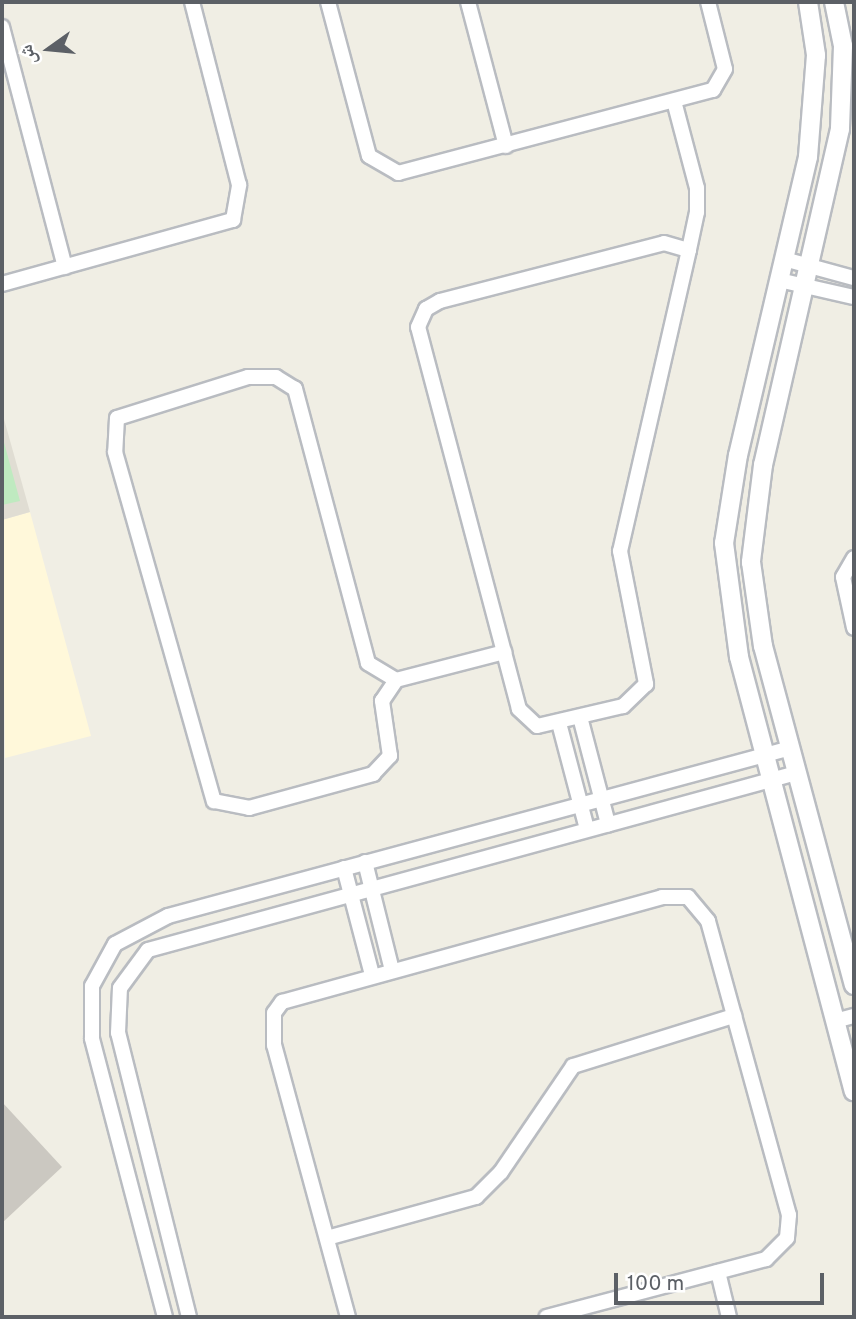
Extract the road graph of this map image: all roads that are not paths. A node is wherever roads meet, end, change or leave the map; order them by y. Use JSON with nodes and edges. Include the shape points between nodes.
{"nodes":[{"id":1,"x":192,"y":2,"type":"edge"},
{"id":2,"x":328,"y":2,"type":"edge"},
{"id":3,"x":468,"y":2,"type":"edge"},
{"id":4,"x":709,"y":2,"type":"edge"},
{"id":5,"x":808,"y":2,"type":"edge"},
{"id":6,"x":834,"y":2,"type":"edge"},
{"id":7,"x":2,"y":27,"type":"edge"},
{"id":8,"x":674,"y":101,"type":"junction"},
{"id":9,"x":506,"y":146,"type":"junction"},
{"id":10,"x":689,"y":250,"type":"junction"},
{"id":11,"x":784,"y":259,"type":"junction"},
{"id":12,"x":810,"y":266,"type":"junction"},
{"id":13,"x":65,"y":267,"type":"junction"},
{"id":14,"x":854,"y":278,"type":"edge"},
{"id":15,"x":779,"y":280,"type":"junction"},
{"id":16,"x":2,"y":284,"type":"edge"},
{"id":17,"x":805,"y":286,"type":"junction"},
{"id":18,"x":854,"y":297,"type":"edge"},
{"id":19,"x":854,"y":558,"type":"edge"},
{"id":20,"x":854,"y":628,"type":"edge"},
{"id":21,"x":504,"y":652,"type":"junction"},
{"id":22,"x":396,"y":680,"type":"junction"},
{"id":23,"x":580,"y":717,"type":"junction"},
{"id":24,"x":559,"y":723,"type":"junction"},
{"id":25,"x":791,"y":748,"type":"junction"},
{"id":26,"x":765,"y":755,"type":"junction"},
{"id":27,"x":797,"y":773,"type":"junction"},
{"id":28,"x":772,"y":780,"type":"junction"},
{"id":29,"x":601,"y":799,"type":"junction"},
{"id":30,"x":581,"y":804,"type":"junction"},
{"id":31,"x":608,"y":824,"type":"junction"},
{"id":32,"x":587,"y":829,"type":"junction"},
{"id":33,"x":365,"y":862,"type":"junction"},
{"id":34,"x":344,"y":868,"type":"junction"},
{"id":35,"x":371,"y":887,"type":"junction"},
{"id":36,"x":350,"y":893,"type":"junction"},
{"id":37,"x":392,"y":970,"type":"junction"},
{"id":38,"x":372,"y":975,"type":"junction"},
{"id":39,"x":854,"y":985,"type":"edge"},
{"id":40,"x":734,"y":1016,"type":"junction"},
{"id":41,"x":854,"y":1016,"type":"edge"},
{"id":42,"x":835,"y":1021,"type":"junction"},
{"id":43,"x":848,"y":1045,"type":"edge"},
{"id":44,"x":854,"y":1091,"type":"edge"},
{"id":45,"x":327,"y":1238,"type":"junction"},
{"id":46,"x":172,"y":1244,"type":"junction"},
{"id":47,"x":148,"y":1247,"type":"junction"},
{"id":48,"x":718,"y":1272,"type":"junction"},
{"id":49,"x":165,"y":1317,"type":"edge"},
{"id":50,"x":190,"y":1317,"type":"edge"},
{"id":51,"x":348,"y":1317,"type":"edge"},
{"id":52,"x":547,"y":1317,"type":"edge"},
{"id":53,"x":729,"y":1317,"type":"edge"}],
"edges":[{"from":1,"to":13,"type":"street","via":[[239,185],[233,220]]},
{"from":2,"to":9,"type":"street","via":[[369,156],[380,167],[398,173]]},
{"from":3,"to":9,"type":"street"},
{"from":4,"to":8,"type":"street","via":[[723,58],[721,81],[713,90]]},
{"from":5,"to":11,"type":"street","via":[[816,55],[813,122]]},
{"from":6,"to":12,"type":"street","via":[[844,85]]},
{"from":7,"to":13,"type":"street"},
{"from":8,"to":9,"type":"street"},
{"from":8,"to":10,"type":"street","via":[[697,188]]},
{"from":10,"to":21,"type":"street","via":[[664,243],[440,301],[421,319],[420,339]]},
{"from":10,"to":23,"type":"street","via":[[620,551],[646,684],[623,706]]},
{"from":11,"to":12,"type":"street"},
{"from":11,"to":15,"type":"street"},
{"from":12,"to":14,"type":"street"},
{"from":12,"to":17,"type":"street"},
{"from":13,"to":16,"type":"street"},
{"from":15,"to":17,"type":"street"},
{"from":15,"to":26,"type":"street","via":[[724,543],[731,623]]},
{"from":17,"to":18,"type":"street"},
{"from":17,"to":25,"type":"street","via":[[763,466],[751,562],[763,646]]},
{"from":19,"to":20,"type":"street","via":[[843,577]]},
{"from":21,"to":22,"type":"street"},
{"from":21,"to":24,"type":"street","via":[[523,716],[537,726]]},
{"from":22,"to":22,"type":"street","via":[[368,663],[295,389],[276,377],[248,377],[117,418],[115,452],[214,801],[248,808],[373,774],[390,756],[382,701]]},
{"from":23,"to":24,"type":"street"},
{"from":23,"to":29,"type":"street"},
{"from":24,"to":30,"type":"street"},
{"from":25,"to":26,"type":"street"},
{"from":25,"to":27,"type":"street"},
{"from":26,"to":28,"type":"street"},
{"from":26,"to":29,"type":"street"},
{"from":27,"to":28,"type":"street"},
{"from":27,"to":39,"type":"street"},
{"from":28,"to":31,"type":"street"},
{"from":28,"to":42,"type":"street"},
{"from":29,"to":30,"type":"street"},
{"from":29,"to":31,"type":"street"},
{"from":30,"to":32,"type":"street"},
{"from":30,"to":33,"type":"street"},
{"from":31,"to":32,"type":"street"},
{"from":32,"to":35,"type":"street"},
{"from":33,"to":34,"type":"street"},
{"from":33,"to":35,"type":"street"},
{"from":34,"to":36,"type":"street"},
{"from":34,"to":47,"type":"street","via":[[149,921],[115,944],[101,964],[92,985],[92,1038]]},
{"from":35,"to":36,"type":"street"},
{"from":35,"to":37,"type":"street"},
{"from":36,"to":38,"type":"street"},
{"from":36,"to":46,"type":"street","via":[[148,950],[120,988],[118,1033]]},
{"from":37,"to":38,"type":"street"},
{"from":37,"to":40,"type":"street","via":[[677,895],[704,911]]},
{"from":38,"to":45,"type":"street","via":[[292,997],[274,1013],[274,1045]]},
{"from":40,"to":45,"type":"street","via":[[573,1066],[501,1172],[476,1197]]},
{"from":40,"to":48,"type":"street","via":[[790,1229],[776,1255]]},
{"from":41,"to":42,"type":"street"},
{"from":42,"to":43,"type":"street"},
{"from":43,"to":44,"type":"street"},
{"from":45,"to":51,"type":"street"},
{"from":46,"to":47,"type":"street"},
{"from":46,"to":50,"type":"street"},
{"from":47,"to":49,"type":"street"},
{"from":48,"to":52,"type":"street"},
{"from":48,"to":53,"type":"street"}]}
